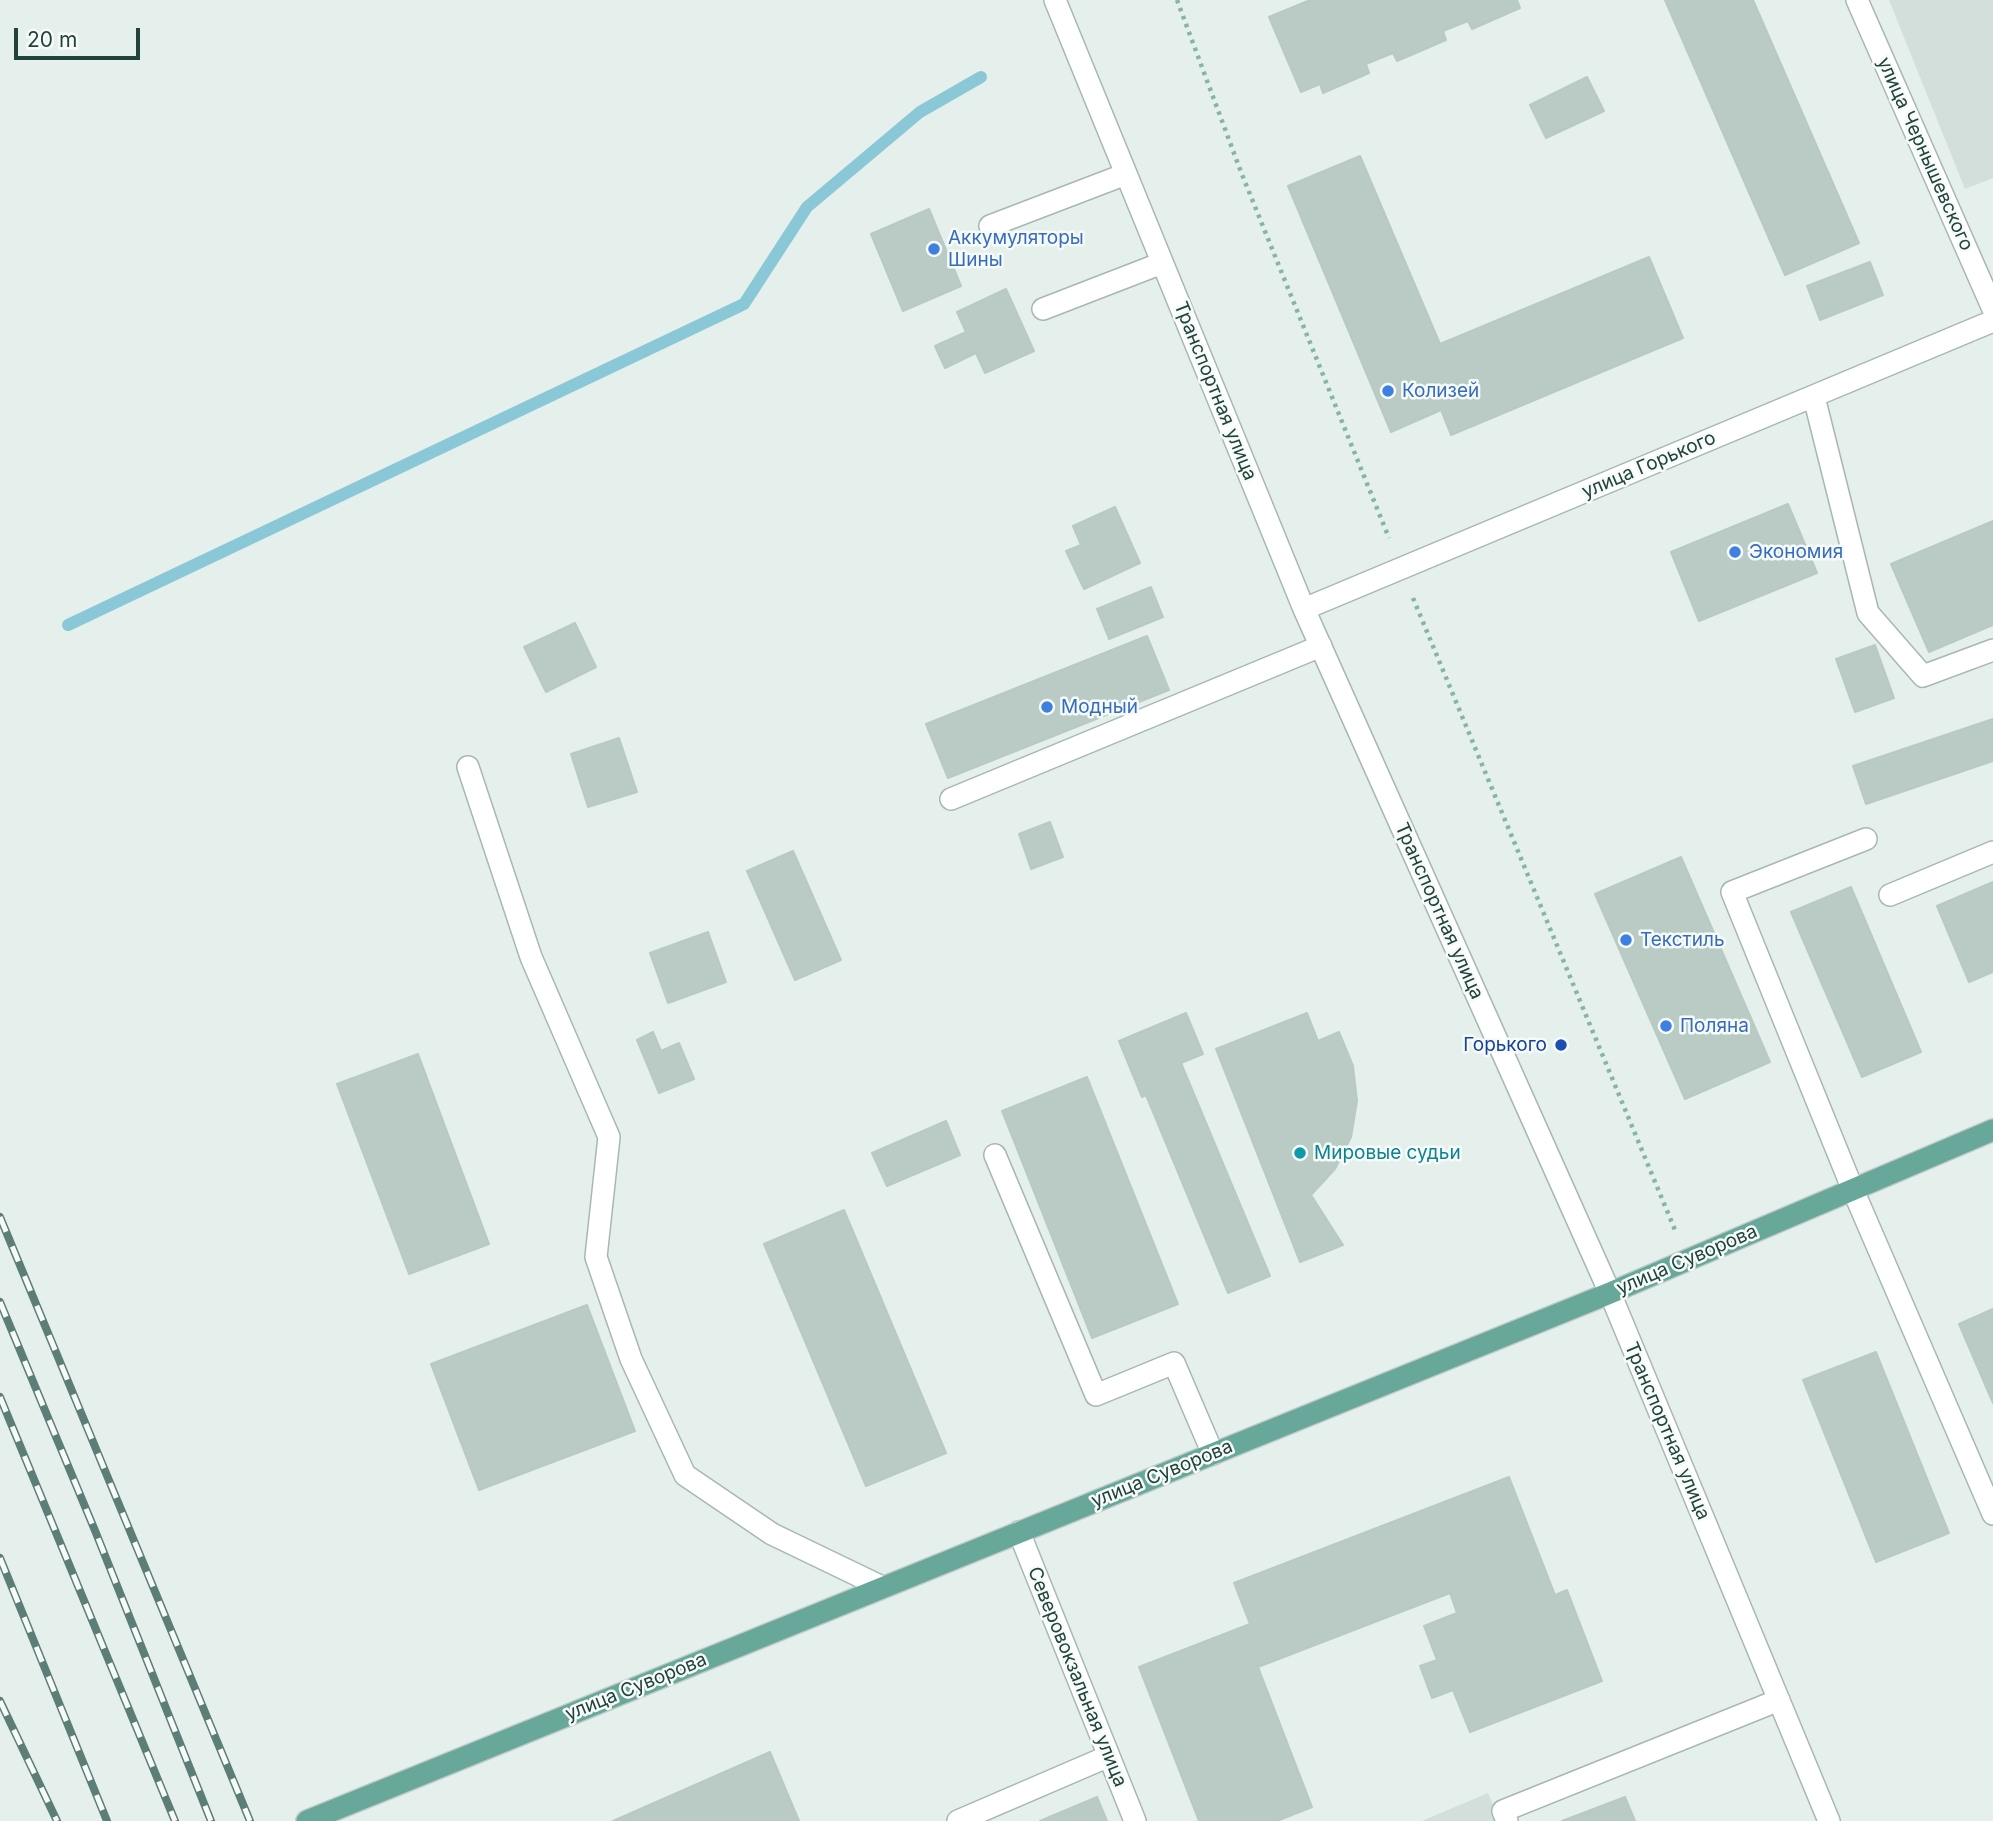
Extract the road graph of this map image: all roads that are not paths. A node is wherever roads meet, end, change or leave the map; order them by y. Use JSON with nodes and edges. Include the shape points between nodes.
{"nodes":[{"id":1,"x":1055,"y":0,"type":"edge"},
{"id":2,"x":1857,"y":0,"type":"edge"},
{"id":3,"x":1126,"y":174,"type":"junction"},
{"id":4,"x":990,"y":226,"type":"dead end"},
{"id":5,"x":1163,"y":263,"type":"junction"},
{"id":6,"x":1043,"y":309,"type":"dead end"},
{"id":7,"x":1993,"y":309,"type":"edge"},
{"id":8,"x":1993,"y":321,"type":"edge"},
{"id":9,"x":1814,"y":397,"type":"junction"},
{"id":10,"x":1304,"y":609,"type":"junction"},
{"id":11,"x":1321,"y":646,"type":"junction"},
{"id":12,"x":1993,"y":650,"type":"edge"},
{"id":13,"x":468,"y":767,"type":"dead end"},
{"id":14,"x":951,"y":799,"type":"dead end"},
{"id":15,"x":1866,"y":839,"type":"dead end"},
{"id":16,"x":1993,"y":852,"type":"edge"},
{"id":17,"x":1890,"y":895,"type":"dead end"},
{"id":18,"x":1993,"y":1130,"type":"edge"},
{"id":19,"x":995,"y":1154,"type":"dead end"},
{"id":20,"x":1853,"y":1190,"type":"junction"},
{"id":21,"x":1610,"y":1293,"type":"junction"},
{"id":22,"x":1213,"y":1454,"type":"junction"},
{"id":23,"x":1993,"y":1514,"type":"edge"},
{"id":24,"x":1019,"y":1532,"type":"junction"},
{"id":25,"x":882,"y":1587,"type":"junction"},
{"id":26,"x":1779,"y":1700,"type":"junction"},
{"id":27,"x":1109,"y":1756,"type":"junction"},
{"id":28,"x":307,"y":1821,"type":"edge"},
{"id":29,"x":958,"y":1821,"type":"edge"},
{"id":30,"x":1135,"y":1821,"type":"edge"},
{"id":31,"x":1507,"y":1821,"type":"edge"},
{"id":32,"x":1829,"y":1821,"type":"edge"}],
"edges":[{"from":1,"to":3,"type":"street","name":"Транспортная улица"},
{"from":2,"to":7,"type":"street","name":"улица Чернышевского"},
{"from":3,"to":4,"type":"street"},
{"from":3,"to":5,"type":"street","name":"Транспортная улица"},
{"from":5,"to":6,"type":"street"},
{"from":5,"to":10,"type":"street","name":"Транспортная улица"},
{"from":8,"to":9,"type":"street","name":"улица Горького"},
{"from":9,"to":10,"type":"street","name":"улица Горького"},
{"from":9,"to":12,"type":"street","via":[[1868,613],[1923,676]]},
{"from":10,"to":11,"type":"street","name":"Транспортная улица"},
{"from":11,"to":14,"type":"street"},
{"from":11,"to":21,"type":"street","name":"Транспортная улица"},
{"from":13,"to":25,"type":"street","via":[[531,957],[609,1137],[596,1257],[631,1359],[685,1475],[772,1534]]},
{"from":15,"to":20,"type":"street","via":[[1732,892]]},
{"from":16,"to":17,"type":"street"},
{"from":18,"to":20,"type":"main road","name":"улица Суворова"},
{"from":19,"to":22,"type":"street","via":[[1096,1395],[1174,1363]]},
{"from":20,"to":21,"type":"main road","name":"улица Суворова"},
{"from":20,"to":23,"type":"street"},
{"from":21,"to":22,"type":"main road","name":"улица Суворова"},
{"from":21,"to":26,"type":"street","name":"Транспортная улица"},
{"from":22,"to":24,"type":"main road","name":"улица Суворова"},
{"from":24,"to":25,"type":"main road","name":"улица Суворова"},
{"from":24,"to":27,"type":"street","name":"Северовокзальная улица"},
{"from":25,"to":28,"type":"main road","name":"улица Суворова"},
{"from":26,"to":31,"type":"street","via":[[1503,1811]]},
{"from":26,"to":32,"type":"street","name":"Транспортная улица"},
{"from":27,"to":29,"type":"street"},
{"from":27,"to":30,"type":"street","name":"Северовокзальная улица"}]}
